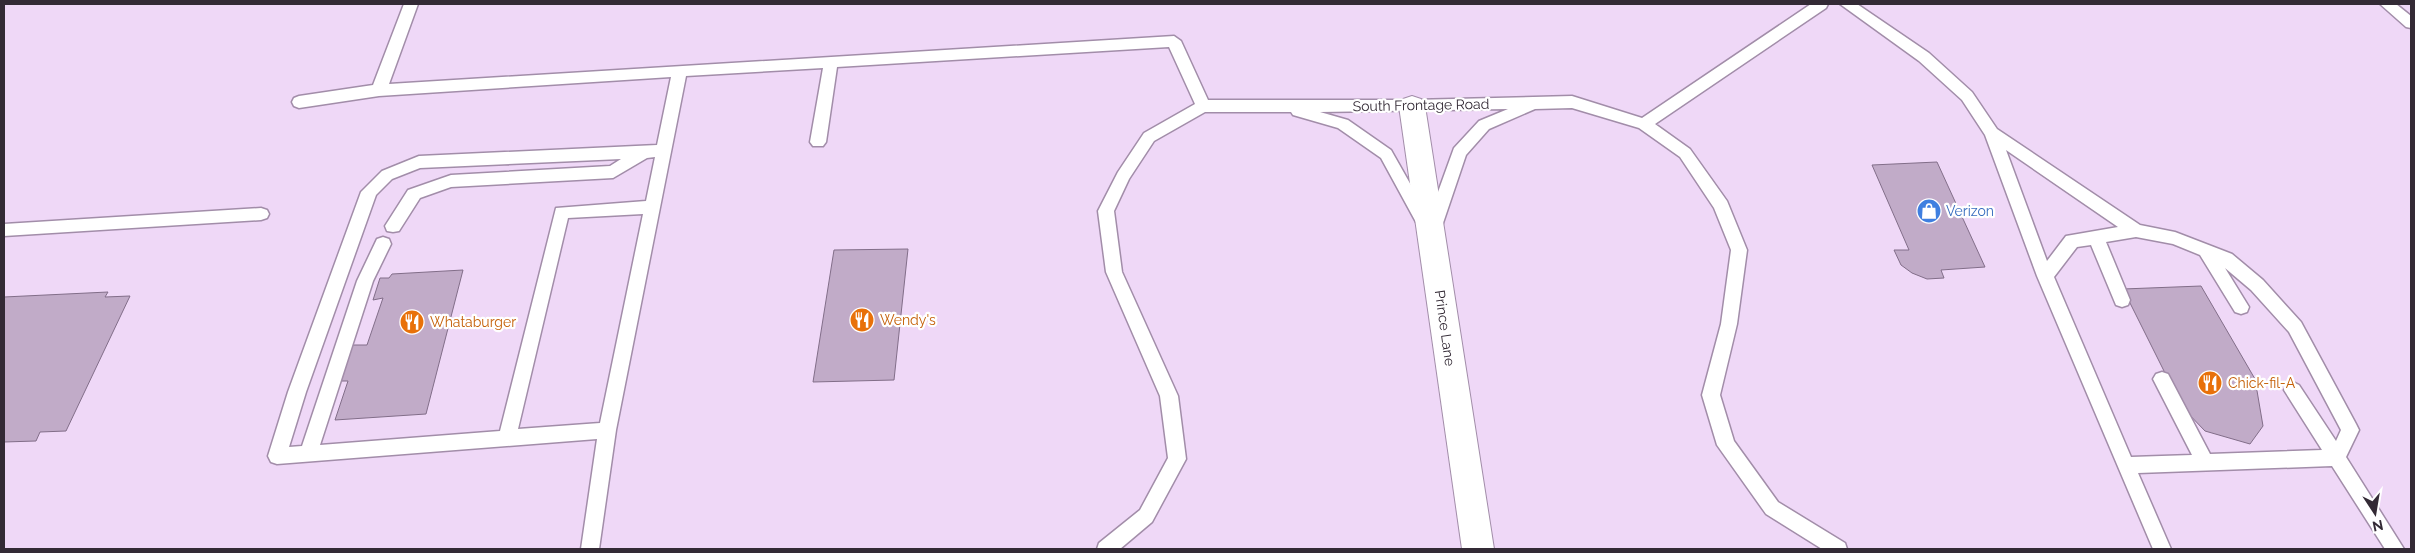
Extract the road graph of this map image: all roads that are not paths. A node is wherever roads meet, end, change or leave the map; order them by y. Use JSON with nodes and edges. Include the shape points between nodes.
{"nodes":[{"id":1,"x":411,"y":4,"type":"edge"},
{"id":2,"x":1821,"y":4,"type":"edge"},
{"id":3,"x":1847,"y":4,"type":"edge"},
{"id":4,"x":2387,"y":4,"type":"edge"},
{"id":5,"x":2411,"y":23,"type":"edge"},
{"id":6,"x":831,"y":62,"type":"junction"},
{"id":7,"x":680,"y":71,"type":"junction"},
{"id":8,"x":379,"y":90,"type":"junction"},
{"id":9,"x":299,"y":102,"type":"dead end"},
{"id":10,"x":1538,"y":102,"type":"junction"},
{"id":11,"x":1203,"y":106,"type":"junction"},
{"id":12,"x":1278,"y":106,"type":"junction"},
{"id":13,"x":1412,"y":106,"type":"junction"},
{"id":14,"x":1644,"y":124,"type":"junction"},
{"id":15,"x":1992,"y":133,"type":"junction"},
{"id":16,"x":818,"y":142,"type":"dead end"},
{"id":17,"x":664,"y":151,"type":"junction"},
{"id":18,"x":644,"y":152,"type":"junction"},
{"id":19,"x":653,"y":207,"type":"junction"},
{"id":20,"x":261,"y":214,"type":"dead end"},
{"id":21,"x":393,"y":226,"type":"dead end"},
{"id":22,"x":4,"y":230,"type":"edge"},
{"id":23,"x":2136,"y":231,"type":"junction"},
{"id":24,"x":1431,"y":235,"type":"junction"},
{"id":25,"x":2096,"y":238,"type":"junction"},
{"id":26,"x":383,"y":244,"type":"dead end"},
{"id":27,"x":2206,"y":251,"type":"junction"},
{"id":28,"x":2045,"y":276,"type":"junction"},
{"id":29,"x":2122,"y":300,"type":"dead end"},
{"id":30,"x":2241,"y":307,"type":"dead end"},
{"id":31,"x":2162,"y":379,"type":"dead end"},
{"id":32,"x":2293,"y":390,"type":"dead end"},
{"id":33,"x":607,"y":430,"type":"junction"},
{"id":34,"x":507,"y":438,"type":"junction"},
{"id":35,"x":309,"y":452,"type":"junction"},
{"id":36,"x":2337,"y":458,"type":"junction"},
{"id":37,"x":2205,"y":462,"type":"junction"},
{"id":38,"x":2125,"y":465,"type":"junction"},
{"id":39,"x":590,"y":549,"type":"edge"},
{"id":40,"x":1106,"y":549,"type":"edge"},
{"id":41,"x":1478,"y":549,"type":"edge"},
{"id":42,"x":1838,"y":549,"type":"edge"},
{"id":43,"x":2162,"y":549,"type":"edge"},
{"id":44,"x":2395,"y":549,"type":"edge"}],
"edges":[{"from":1,"to":8,"type":"lane"},
{"from":2,"to":14,"type":"lane"},
{"from":3,"to":15,"type":"lane","via":[[1924,57],[1967,96]]},
{"from":4,"to":5,"type":"lane"},
{"from":6,"to":7,"type":"lane"},
{"from":6,"to":11,"type":"lane","via":[[1174,41]]},
{"from":6,"to":16,"type":"lane"},
{"from":7,"to":8,"type":"lane"},
{"from":7,"to":17,"type":"lane"},
{"from":8,"to":9,"type":"lane"},
{"from":10,"to":13,"type":"lane","name":"South Frontage Road"},
{"from":10,"to":14,"type":"lane","name":"South Frontage Road","via":[[1572,102]]},
{"from":10,"to":24,"type":"lane","via":[[1484,125],[1459,152]]},
{"from":11,"to":12,"type":"lane","name":"South Frontage Road"},
{"from":11,"to":40,"type":"lane","name":"South Frontage Road","via":[[1149,137],[1123,176],[1106,211],[1114,272],[1169,396],[1177,459],[1146,516]]},
{"from":12,"to":13,"type":"lane","name":"South Frontage Road"},
{"from":12,"to":24,"type":"lane","via":[[1343,124],[1386,154]]},
{"from":13,"to":24,"type":"street","name":"Prince Lane"},
{"from":14,"to":42,"type":"lane","name":"South Frontage Road","via":[[1685,153],[1721,205],[1739,250],[1730,324],[1711,394],[1726,445],[1772,508]]},
{"from":15,"to":23,"type":"lane"},
{"from":15,"to":28,"type":"lane"},
{"from":17,"to":18,"type":"lane"},
{"from":17,"to":19,"type":"lane"},
{"from":18,"to":21,"type":"lane","via":[[613,172],[451,181],[414,194]]},
{"from":18,"to":35,"type":"lane","via":[[419,162],[387,174],[370,192],[277,456]]},
{"from":19,"to":33,"type":"lane"},
{"from":19,"to":34,"type":"lane","via":[[562,212]]},
{"from":20,"to":22,"type":"lane"},
{"from":23,"to":25,"type":"lane"},
{"from":23,"to":27,"type":"lane","via":[[2175,238]]},
{"from":24,"to":41,"type":"street","name":"Prince Lane"},
{"from":25,"to":28,"type":"lane","via":[[2072,241]]},
{"from":25,"to":29,"type":"lane"},
{"from":26,"to":35,"type":"lane","via":[[366,281]]},
{"from":27,"to":30,"type":"lane"},
{"from":27,"to":36,"type":"lane","via":[[2226,260],[2256,285],[2295,327],[2350,430]]},
{"from":28,"to":38,"type":"lane"},
{"from":31,"to":37,"type":"lane"},
{"from":32,"to":36,"type":"lane"},
{"from":33,"to":34,"type":"lane"},
{"from":33,"to":39,"type":"lane"},
{"from":34,"to":35,"type":"lane"},
{"from":36,"to":37,"type":"lane"},
{"from":36,"to":44,"type":"lane"},
{"from":37,"to":38,"type":"lane"},
{"from":38,"to":43,"type":"lane"}]}
